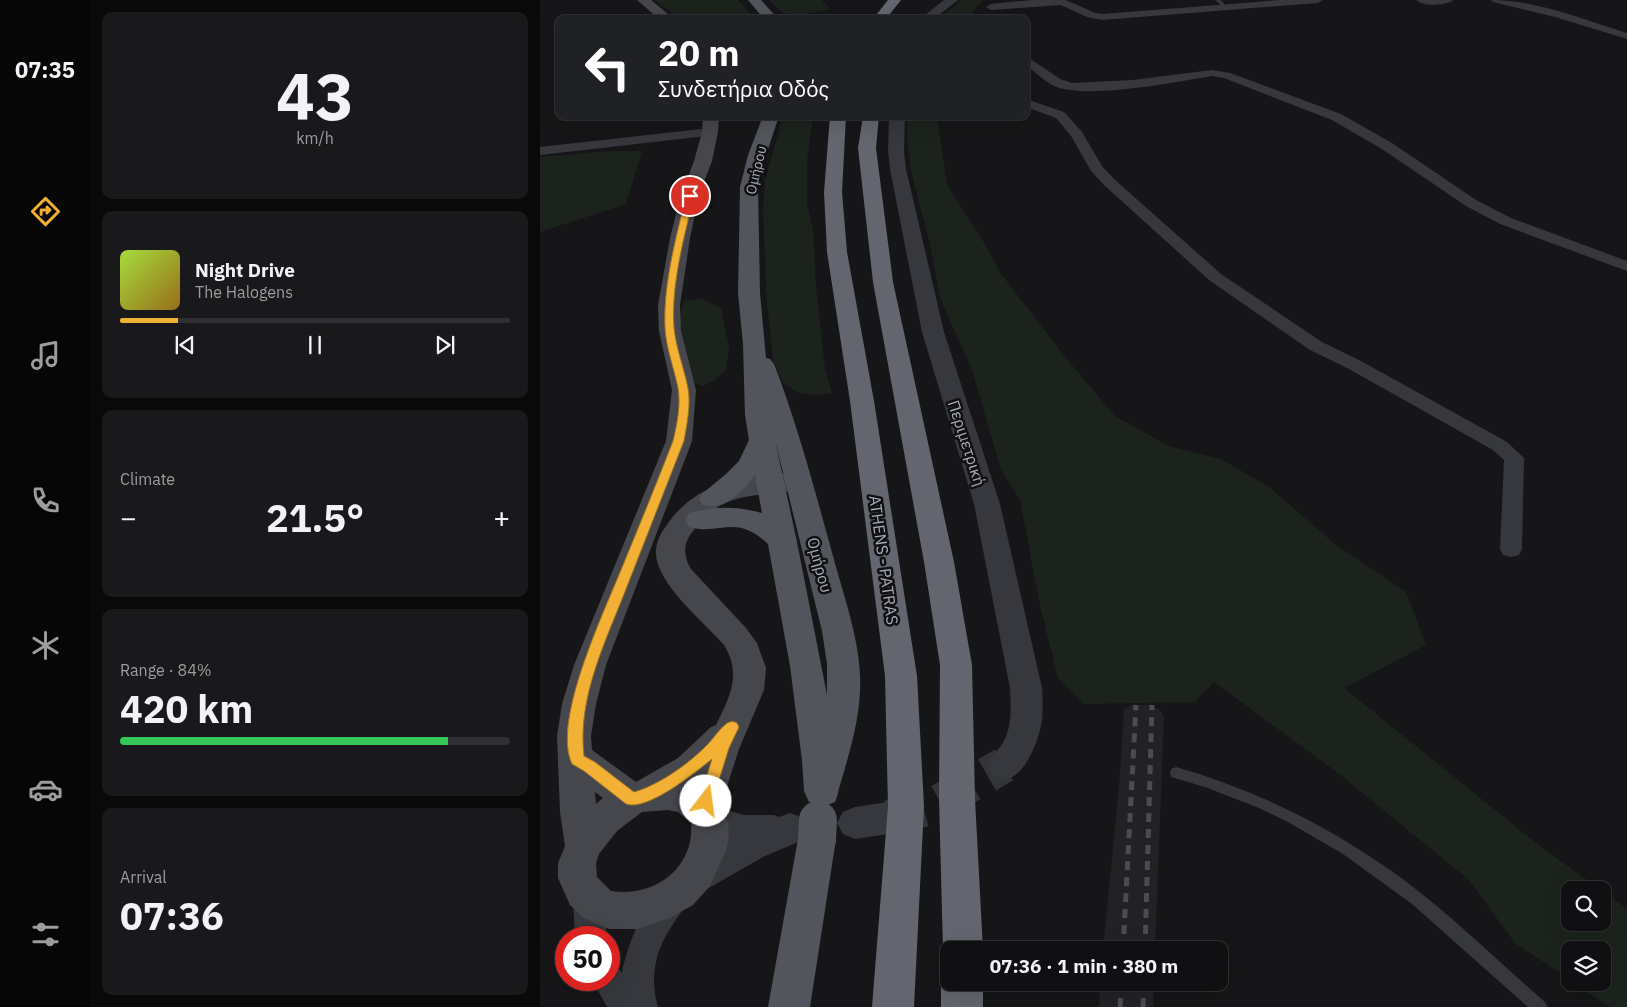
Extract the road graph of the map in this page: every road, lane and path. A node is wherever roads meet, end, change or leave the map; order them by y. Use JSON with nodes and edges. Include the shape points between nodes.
{"nodes":[{"id":1,"x":643,"y":0,"type":"edge"},
{"id":2,"x":754,"y":0,"type":"edge"},
{"id":3,"x":895,"y":0,"type":"edge"},
{"id":4,"x":952,"y":0,"type":"edge"},
{"id":5,"x":1318,"y":0,"type":"edge"},
{"id":6,"x":1421,"y":0,"type":"edge"},
{"id":7,"x":1448,"y":0,"type":"edge"},
{"id":8,"x":1496,"y":0,"type":"edge"},
{"id":9,"x":1219,"y":3,"type":"edge"},
{"id":10,"x":991,"y":8,"type":"edge"},
{"id":11,"x":663,"y":15,"type":"edge"},
{"id":12,"x":768,"y":15,"type":"edge"},
{"id":13,"x":882,"y":15,"type":"edge"},
{"id":14,"x":931,"y":15,"type":"edge"},
{"id":15,"x":1627,"y":36,"type":"edge"},
{"id":16,"x":1030,"y":61,"type":"edge"},
{"id":17,"x":1030,"y":105,"type":"edge"},
{"id":18,"x":770,"y":120,"type":"edge"},
{"id":19,"x":838,"y":120,"type":"edge"},
{"id":20,"x":870,"y":120,"type":"edge"},
{"id":21,"x":896,"y":120,"type":"edge"},
{"id":22,"x":710,"y":124,"type":"edge"},
{"id":23,"x":540,"y":152,"type":"edge"},
{"id":24,"x":1627,"y":266,"type":"edge"},
{"id":25,"x":754,"y":344,"type":"junction"},
{"id":26,"x":762,"y":440,"type":"junction"},
{"id":27,"x":786,"y":489,"type":"junction"},
{"id":28,"x":696,"y":517,"type":"junction"},
{"id":29,"x":783,"y":542,"type":"junction"},
{"id":30,"x":1510,"y":549,"type":"dead end"},
{"id":31,"x":732,"y":727,"type":"junction"},
{"id":32,"x":577,"y":759,"type":"junction"},
{"id":33,"x":1004,"y":765,"type":"tunnel mouth"},
{"id":34,"x":1176,"y":773,"type":"dead end"},
{"id":35,"x":640,"y":797,"type":"junction"},
{"id":36,"x":706,"y":816,"type":"junction"},
{"id":37,"x":819,"y":817,"type":"junction"},
{"id":38,"x":888,"y":818,"type":"tunnel mouth"},
{"id":39,"x":855,"y":823,"type":"dead end"},
{"id":40,"x":583,"y":845,"type":"junction"},
{"id":41,"x":687,"y":884,"type":"junction"},
{"id":42,"x":588,"y":899,"type":"junction"},
{"id":43,"x":590,"y":926,"type":"edge"},
{"id":44,"x":963,"y":941,"type":"edge"},
{"id":45,"x":615,"y":991,"type":"edge"},
{"id":46,"x":962,"y":991,"type":"edge"},
{"id":47,"x":631,"y":1007,"type":"edge"},
{"id":48,"x":642,"y":1007,"type":"edge"},
{"id":49,"x":789,"y":1007,"type":"edge"},
{"id":50,"x":893,"y":1007,"type":"edge"},
{"id":51,"x":962,"y":1007,"type":"edge"},
{"id":52,"x":1540,"y":1007,"type":"edge"}],
"edges":[{"from":1,"to":11,"type":"main road"},
{"from":2,"to":12,"type":"main road"},
{"from":3,"to":13,"type":"highway"},
{"from":4,"to":14,"type":"street"},
{"from":5,"to":9,"type":"street"},
{"from":6,"to":7,"type":"street"},
{"from":8,"to":15,"type":"street"},
{"from":9,"to":10,"type":"street","via":[[1102,18],[1057,2]]},
{"from":16,"to":24,"type":"street","via":[[1060,84],[1073,87],[1212,73],[1295,98],[1347,122],[1490,214]]},
{"from":17,"to":30,"type":"street","via":[[1060,116],[1109,182],[1216,277],[1316,346],[1500,446],[1514,458]]},
{"from":18,"to":25,"type":"main road","name":"Ομήρου","via":[[749,187],[749,293]]},
{"from":19,"to":50,"type":"highway","name":"ATHENS - PATRAS","via":[[833,192],[837,252],[901,676],[906,806]]},
{"from":20,"to":44,"type":"highway","via":[[867,148],[883,282],[939,562],[956,666]]},
{"from":21,"to":33,"type":"street","name":"Περιμετρική","via":[[898,169],[925,302],[987,504],[1026,688],[1027,723],[1014,756]]},
{"from":22,"to":23,"type":"street","via":[[672,136]]},
{"from":22,"to":32,"type":"main road","via":[[703,161],[680,238],[669,305],[670,331],[684,390],[679,441],[590,664],[574,736]]},
{"from":25,"to":26,"type":"main road","name":"Ομήρου","via":[[757,415]]},
{"from":25,"to":27,"type":"main road","name":"Ομήρου","via":[[780,411]]},
{"from":26,"to":27,"type":"main road","name":"Ομήρου"},
{"from":26,"to":28,"type":"main road","via":[[748,468]]},
{"from":27,"to":28,"type":"main road"},
{"from":27,"to":29,"type":"main road","name":"Ομήρου"},
{"from":27,"to":37,"type":"main road","name":"Ομήρου","via":[[836,624],[844,678],[838,735]]},
{"from":28,"to":29,"type":"main road","via":[[743,517],[759,522]]},
{"from":28,"to":31,"type":"main road","via":[[670,547],[671,562],[678,574],[732,632],[750,665],[750,684]]},
{"from":29,"to":37,"type":"main road","name":"Ομήρου","via":[[820,760]]},
{"from":31,"to":35,"type":"main road","via":[[690,769]]},
{"from":31,"to":36,"type":"main road","via":[[715,770]]},
{"from":32,"to":35,"type":"main road"},
{"from":32,"to":40,"type":"main road","via":[[578,812]]},
{"from":34,"to":52,"type":"lane","via":[[1242,795],[1335,843],[1399,885]]},
{"from":35,"to":36,"type":"main road","via":[[668,794],[684,797],[695,802]]},
{"from":35,"to":40,"type":"main road","via":[[600,822]]},
{"from":36,"to":41,"type":"main road","via":[[711,832],[709,850]]},
{"from":36,"to":41,"type":"street","via":[[744,831],[766,833],[790,829],[735,852]]},
{"from":37,"to":49,"type":"main road","name":"Ομήρου"},
{"from":38,"to":39,"type":"street"},
{"from":40,"to":42,"type":"main road","via":[[577,865],[578,884]]},
{"from":41,"to":42,"type":"main road","via":[[666,900],[644,909],[623,912],[603,909]]},
{"from":41,"to":48,"type":"street","via":[[659,916],[642,949],[637,985]]},
{"from":42,"to":43,"type":"street"},
{"from":45,"to":47,"type":"street"},
{"from":46,"to":51,"type":"highway"}]}
